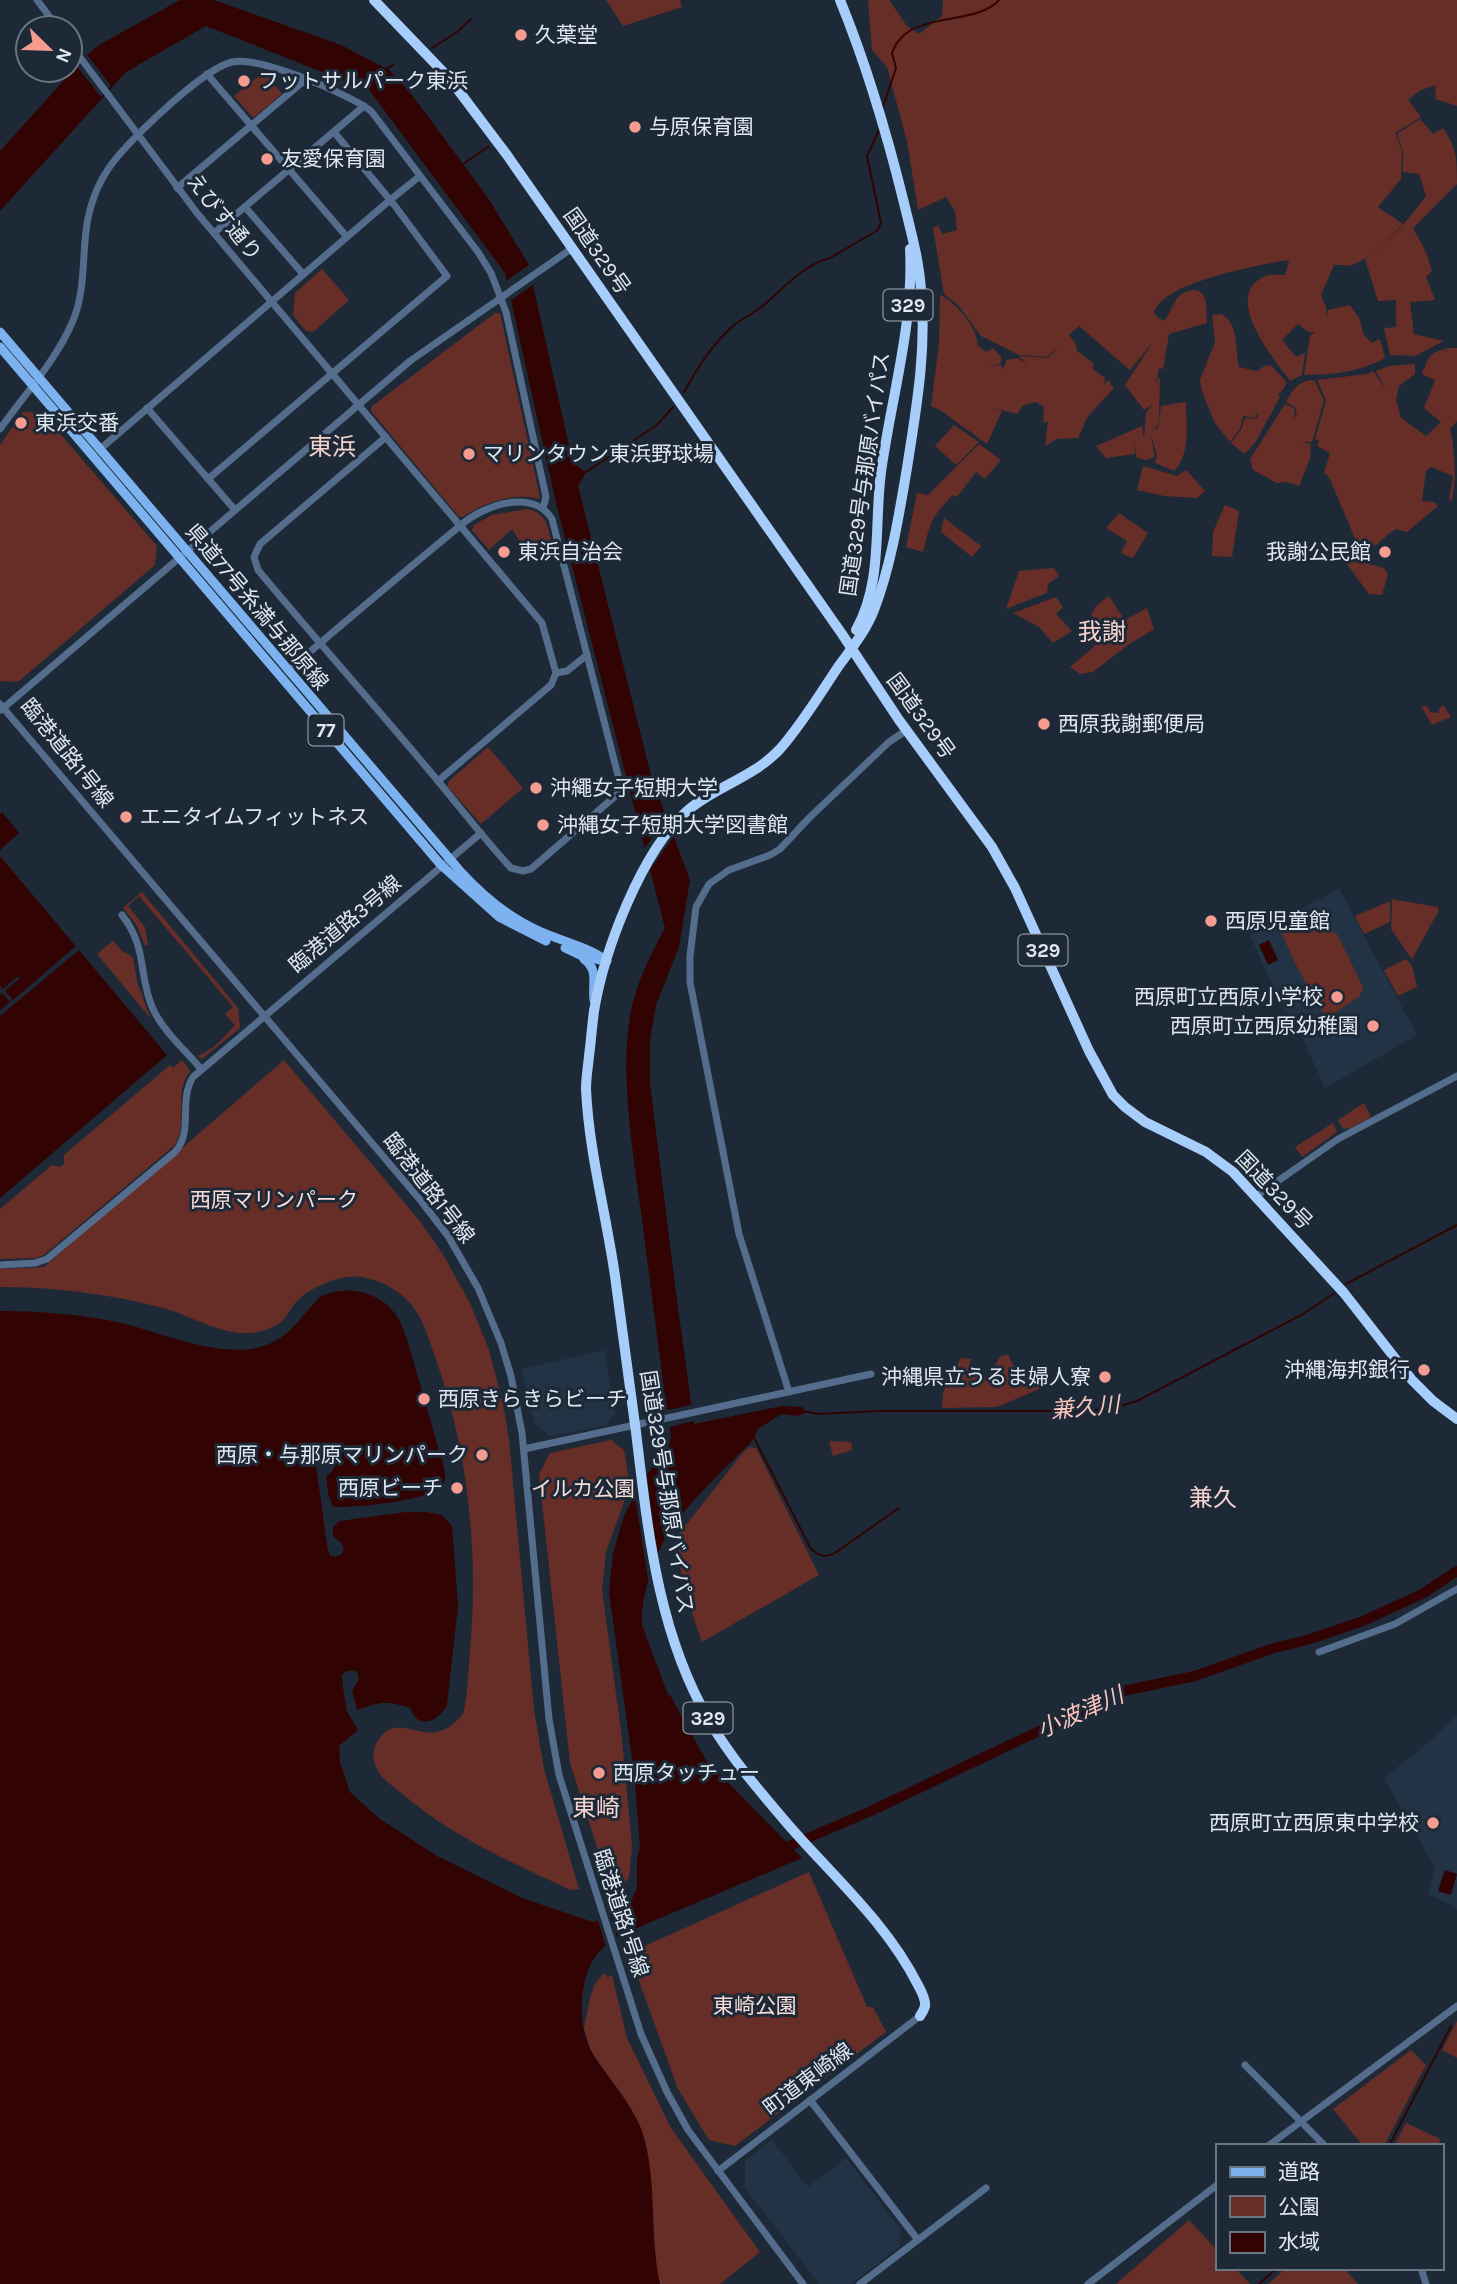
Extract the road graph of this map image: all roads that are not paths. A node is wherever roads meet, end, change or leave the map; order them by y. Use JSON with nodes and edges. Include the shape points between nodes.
{"nodes":[{"id":1,"x":373,"y":0,"type":"edge"},
{"id":2,"x":840,"y":0,"type":"edge"},
{"id":3,"x":84,"y":62,"type":"edge"},
{"id":4,"x":207,"y":74,"type":"junction"},
{"id":5,"x":305,"y":80,"type":"junction"},
{"id":6,"x":364,"y":106,"type":"junction"},
{"id":7,"x":251,"y":125,"type":"junction"},
{"id":8,"x":334,"y":132,"type":"junction"},
{"id":9,"x":139,"y":135,"type":"junction"},
{"id":10,"x":289,"y":170,"type":"junction"},
{"id":11,"x":420,"y":176,"type":"junction"},
{"id":12,"x":177,"y":188,"type":"junction"},
{"id":13,"x":390,"y":200,"type":"junction"},
{"id":14,"x":246,"y":207,"type":"junction"},
{"id":15,"x":908,"y":219,"type":"junction"},
{"id":16,"x":214,"y":233,"type":"junction"},
{"id":17,"x":347,"y":237,"type":"junction"},
{"id":18,"x":571,"y":249,"type":"junction"},
{"id":19,"x":303,"y":274,"type":"junction"},
{"id":20,"x":501,"y":296,"type":"junction"},
{"id":21,"x":271,"y":301,"type":"junction"},
{"id":22,"x":0,"y":332,"type":"edge"},
{"id":23,"x":0,"y":347,"type":"edge"},
{"id":24,"x":921,"y":370,"type":"junction"},
{"id":25,"x":332,"y":373,"type":"junction"},
{"id":26,"x":35,"y":380,"type":"junction"},
{"id":27,"x":895,"y":390,"type":"junction"},
{"id":28,"x":359,"y":405,"type":"junction"},
{"id":29,"x":147,"y":408,"type":"junction"},
{"id":30,"x":914,"y":416,"type":"junction"},
{"id":31,"x":0,"y":429,"type":"edge"},
{"id":32,"x":888,"y":430,"type":"junction"},
{"id":33,"x":386,"y":438,"type":"junction"},
{"id":34,"x":99,"y":450,"type":"junction"},
{"id":35,"x":208,"y":479,"type":"junction"},
{"id":36,"x":543,"y":508,"type":"junction"},
{"id":37,"x":235,"y":510,"type":"junction"},
{"id":38,"x":461,"y":524,"type":"junction"},
{"id":39,"x":183,"y":554,"type":"junction"},
{"id":40,"x":320,"y":643,"type":"junction"},
{"id":41,"x":851,"y":648,"type":"junction"},
{"id":42,"x":587,"y":654,"type":"junction"},
{"id":43,"x":288,"y":671,"type":"junction"},
{"id":44,"x":556,"y":673,"type":"junction"},
{"id":45,"x":1,"y":707,"type":"edge"},
{"id":46,"x":907,"y":730,"type":"junction"},
{"id":47,"x":438,"y":781,"type":"junction"},
{"id":48,"x":481,"y":833,"type":"junction"},
{"id":49,"x":445,"y":862,"type":"junction"},
{"id":50,"x":122,"y":915,"type":"dead end"},
{"id":51,"x":571,"y":950,"type":"junction"},
{"id":52,"x":607,"y":961,"type":"junction"},
{"id":53,"x":594,"y":1009,"type":"junction"},
{"id":54,"x":264,"y":1015,"type":"junction"},
{"id":55,"x":201,"y":1069,"type":"junction"},
{"id":56,"x":1457,"y":1076,"type":"edge"},
{"id":57,"x":1255,"y":1196,"type":"junction"},
{"id":58,"x":0,"y":1265,"type":"edge"},
{"id":59,"x":871,"y":1374,"type":"dead end"},
{"id":60,"x":789,"y":1392,"type":"junction"},
{"id":61,"x":1457,"y":1419,"type":"edge"},
{"id":62,"x":635,"y":1426,"type":"junction"},
{"id":63,"x":524,"y":1449,"type":"junction"},
{"id":64,"x":1457,"y":1589,"type":"edge"},
{"id":65,"x":1319,"y":1652,"type":"dead end"},
{"id":66,"x":1457,"y":2006,"type":"edge"},
{"id":67,"x":920,"y":2016,"type":"joint"},
{"id":68,"x":1245,"y":2065,"type":"dead end"},
{"id":69,"x":810,"y":2100,"type":"junction"},
{"id":70,"x":1300,"y":2121,"type":"junction"},
{"id":71,"x":1271,"y":2144,"type":"edge"},
{"id":72,"x":1323,"y":2144,"type":"edge"},
{"id":73,"x":718,"y":2171,"type":"junction"},
{"id":74,"x":1216,"y":2186,"type":"edge"},
{"id":75,"x":986,"y":2188,"type":"dead end"},
{"id":76,"x":918,"y":2240,"type":"junction"},
{"id":77,"x":803,"y":2284,"type":"edge"},
{"id":78,"x":860,"y":2284,"type":"edge"},
{"id":79,"x":1088,"y":2284,"type":"edge"}],
"edges":[{"from":1,"to":18,"type":"highway","name":"国道329号","number":"329","via":[[460,91]]},
{"from":2,"to":15,"type":"highway","name":"国道329号与那原バイパス","number":"329","via":[[876,98]]},
{"from":3,"to":9,"type":"street","name":"えびす通り"},
{"from":4,"to":5,"type":"street","via":[[233,62],[246,62]]},
{"from":4,"to":7,"type":"street"},
{"from":4,"to":9,"type":"street"},
{"from":5,"to":6,"type":"street"},
{"from":5,"to":7,"type":"street"},
{"from":6,"to":8,"type":"street"},
{"from":6,"to":11,"type":"street"},
{"from":7,"to":10,"type":"street"},
{"from":7,"to":12,"type":"street"},
{"from":8,"to":10,"type":"street"},
{"from":8,"to":13,"type":"street"},
{"from":9,"to":12,"type":"street","name":"えびす通り"},
{"from":9,"to":26,"type":"street","via":[[117,156],[97,188],[78,307],[64,340]]},
{"from":10,"to":14,"type":"street"},
{"from":10,"to":17,"type":"street"},
{"from":11,"to":13,"type":"street"},
{"from":11,"to":20,"type":"street","via":[[478,251]]},
{"from":12,"to":16,"type":"street","name":"えびす通り"},
{"from":13,"to":17,"type":"street"},
{"from":13,"to":25,"type":"street","via":[[447,276]]},
{"from":14,"to":16,"type":"street"},
{"from":14,"to":19,"type":"street"},
{"from":15,"to":24,"type":"highway","name":"国道329号与那原バイパス","number":"329","via":[[921,285]]},
{"from":15,"to":27,"type":"highway","name":"国道329号与那原バイパス","number":"329","via":[[910,280]]},
{"from":16,"to":21,"type":"street","name":"えびす通り"},
{"from":17,"to":19,"type":"street"},
{"from":18,"to":20,"type":"street","name":"臨港道路1号線"},
{"from":18,"to":41,"type":"highway","name":"国道329号","number":"329"},
{"from":19,"to":21,"type":"street"},
{"from":20,"to":28,"type":"street","name":"臨港道路1号線","via":[[426,349]]},
{"from":20,"to":36,"type":"street","via":[[546,497]]},
{"from":21,"to":25,"type":"street","name":"えびす通り"},
{"from":21,"to":29,"type":"street"},
{"from":22,"to":26,"type":"main road","name":"県道77号糸満与那原線","number":"77"},
{"from":23,"to":26,"type":"main road","name":"県道77号糸満与那原線","number":"77"},
{"from":24,"to":27,"type":"highway","via":[[914,362],[906,362]]},
{"from":24,"to":30,"type":"highway","name":"国道329号与那原バイパス","number":"329"},
{"from":25,"to":28,"type":"street","name":"えびす通り"},
{"from":25,"to":35,"type":"street"},
{"from":26,"to":31,"type":"street"},
{"from":26,"to":34,"type":"main road","name":"県道77号糸満与那原線","number":"77"},
{"from":26,"to":39,"type":"main road","name":"県道77号糸満与那原線","number":"77"},
{"from":27,"to":32,"type":"highway","name":"国道329号与那原バイパス","number":"329"},
{"from":28,"to":33,"type":"street","name":"えびす通り"},
{"from":28,"to":37,"type":"street","name":"臨港道路1号線"},
{"from":29,"to":34,"type":"street"},
{"from":29,"to":35,"type":"street"},
{"from":30,"to":32,"type":"highway","via":[[907,436],[899,441]]},
{"from":30,"to":41,"type":"highway","name":"国道329号与那原バイパス","number":"329","via":[[881,586],[870,620]]},
{"from":32,"to":41,"type":"highway","name":"国道329号与那原バイパス","number":"329","via":[[874,570]]},
{"from":33,"to":38,"type":"street","name":"えびす通り"},
{"from":33,"to":40,"type":"street","via":[[255,551],[258,570]]},
{"from":34,"to":39,"type":"main road","name":"県道77号糸満与那原線","number":"77"},
{"from":35,"to":37,"type":"street"},
{"from":36,"to":38,"type":"street","via":[[529,502],[501,505]]},
{"from":36,"to":42,"type":"street","via":[[552,519]]},
{"from":37,"to":39,"type":"street","name":"臨港道路1号線"},
{"from":38,"to":40,"type":"street"},
{"from":38,"to":44,"type":"street","name":"えびす通り","via":[[542,623]]},
{"from":39,"to":43,"type":"main road","name":"県道77号糸満与那原線","number":"77"},
{"from":39,"to":45,"type":"street","name":"臨港道路1号線"},
{"from":39,"to":49,"type":"main road","name":"県道77号糸満与那原線","number":"77"},
{"from":40,"to":43,"type":"street"},
{"from":40,"to":47,"type":"street"},
{"from":41,"to":46,"type":"highway","name":"国道329号","number":"329"},
{"from":41,"to":52,"type":"highway","name":"国道329号与那原バイパス","number":"329","via":[[775,754],[676,822],[648,860]]},
{"from":42,"to":44,"type":"street","via":[[567,671]]},
{"from":42,"to":48,"type":"street","via":[[620,792],[531,869],[510,868]]},
{"from":43,"to":49,"type":"main road","name":"県道77号糸満与那原線","number":"77"},
{"from":44,"to":47,"type":"street","via":[[551,685]]},
{"from":45,"to":54,"type":"street","name":"臨港道路1号線"},
{"from":46,"to":57,"type":"highway","name":"国道329号","number":"329","via":[[1004,867],[1113,1095],[1149,1125],[1216,1158]]},
{"from":46,"to":60,"type":"street","via":[[889,742],[780,849],[718,875],[696,906],[690,982],[721,1150],[745,1260]]},
{"from":47,"to":48,"type":"street"},
{"from":48,"to":49,"type":"street","name":"臨港道路3号線"},
{"from":49,"to":51,"type":"main road","name":"県道77号糸満与那原線","number":"77","via":[[499,917]]},
{"from":49,"to":52,"type":"main road","name":"県道77号糸満与那原線","number":"77","via":[[522,922]]},
{"from":49,"to":54,"type":"street","name":"臨港道路3号線"},
{"from":50,"to":55,"type":"street","via":[[136,935],[155,1014]]},
{"from":51,"to":52,"type":"main road","name":"県道77号糸満与那原線","number":"77"},
{"from":51,"to":53,"type":"main road","via":[[592,967]]},
{"from":52,"to":53,"type":"highway","name":"国道329号与那原バイパス","number":"329"},
{"from":53,"to":62,"type":"highway","name":"国道329号与那原バイパス","number":"329","via":[[586,1070],[587,1112]]},
{"from":54,"to":55,"type":"street","name":"臨港道路3号線"},
{"from":54,"to":63,"type":"street","name":"臨港道路1号線","via":[[421,1200],[460,1255],[501,1343]]},
{"from":55,"to":58,"type":"street","via":[[186,1090],[185,1133],[175,1152],[47,1259]]},
{"from":56,"to":57,"type":"street","via":[[1338,1139]]},
{"from":57,"to":61,"type":"highway","name":"国道329号","number":"329","via":[[1344,1293],[1412,1380]]},
{"from":59,"to":60,"type":"street"},
{"from":60,"to":62,"type":"street"},
{"from":62,"to":63,"type":"street"},
{"from":62,"to":67,"type":"highway","name":"国道329号与那原バイパス","number":"329","via":[[659,1589],[678,1656],[707,1716],[735,1759],[898,1950],[925,1999]]},
{"from":63,"to":73,"type":"street","name":"臨港道路1号線","via":[[552,1739],[563,1790],[657,2074]]},
{"from":64,"to":65,"type":"street","via":[[1395,1624]]},
{"from":66,"to":70,"type":"street"},
{"from":67,"to":69,"type":"street","name":"町道東崎線"},
{"from":68,"to":70,"type":"street"},
{"from":69,"to":73,"type":"street","name":"町道東崎線"},
{"from":69,"to":76,"type":"street"},
{"from":70,"to":71,"type":"street"},
{"from":70,"to":72,"type":"street"},
{"from":73,"to":77,"type":"street","name":"臨港道路1号線"},
{"from":74,"to":79,"type":"street"},
{"from":75,"to":76,"type":"street"},
{"from":76,"to":78,"type":"street"}]}
